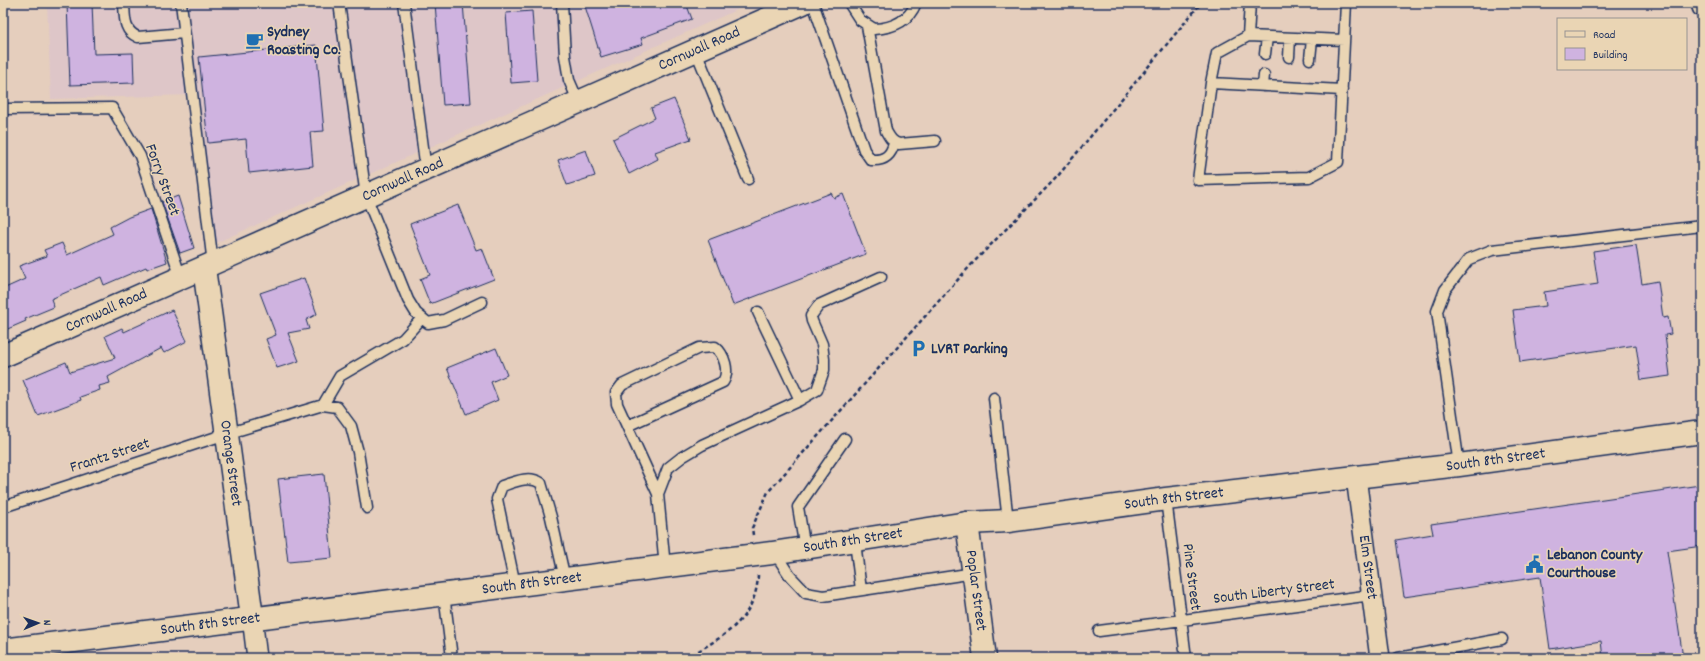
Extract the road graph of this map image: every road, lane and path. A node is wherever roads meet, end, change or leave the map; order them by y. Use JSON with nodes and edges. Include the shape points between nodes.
{"nodes":[{"id":1,"x":124,"y":3,"type":"edge"},
{"id":2,"x":181,"y":3,"type":"edge"},
{"id":3,"x":339,"y":3,"type":"edge"},
{"id":4,"x":404,"y":3,"type":"edge"},
{"id":5,"x":562,"y":3,"type":"edge"},
{"id":6,"x":803,"y":3,"type":"edge"},
{"id":7,"x":813,"y":3,"type":"edge"},
{"id":8,"x":849,"y":3,"type":"edge"},
{"id":9,"x":916,"y":3,"type":"edge"},
{"id":10,"x":1201,"y":3,"type":"edge"},
{"id":11,"x":1250,"y":3,"type":"edge"},
{"id":12,"x":1346,"y":3,"type":"edge"},
{"id":13,"x":1702,"y":3,"type":"edge"},
{"id":14,"x":1702,"y":7,"type":"edge"},
{"id":15,"x":868,"y":26,"type":"junction"},
{"id":16,"x":184,"y":33,"type":"junction"},
{"id":17,"x":1248,"y":36,"type":"junction"},
{"id":18,"x":1267,"y":37,"type":"junction"},
{"id":19,"x":1290,"y":38,"type":"junction"},
{"id":20,"x":1312,"y":39,"type":"junction"},
{"id":21,"x":1344,"y":40,"type":"junction"},
{"id":22,"x":696,"y":51,"type":"junction"},
{"id":23,"x":1265,"y":54,"type":"dead end"},
{"id":24,"x":1289,"y":57,"type":"dead end"},
{"id":25,"x":1310,"y":59,"type":"dead end"},
{"id":26,"x":1264,"y":75,"type":"dead end"},
{"id":27,"x":1287,"y":76,"type":"dead end"},
{"id":28,"x":1211,"y":83,"type":"junction"},
{"id":29,"x":1263,"y":86,"type":"junction"},
{"id":30,"x":1286,"y":87,"type":"junction"},
{"id":31,"x":1342,"y":90,"type":"junction"},
{"id":32,"x":579,"y":103,"type":"junction"},
{"id":33,"x":3,"y":109,"type":"edge"},
{"id":34,"x":935,"y":142,"type":"dead end"},
{"id":35,"x":894,"y":143,"type":"junction"},
{"id":36,"x":426,"y":170,"type":"junction"},
{"id":37,"x":748,"y":179,"type":"dead end"},
{"id":38,"x":366,"y":196,"type":"junction"},
{"id":39,"x":1702,"y":226,"type":"edge"},
{"id":40,"x":208,"y":266,"type":"junction"},
{"id":41,"x":881,"y":277,"type":"dead end"},
{"id":42,"x":181,"y":278,"type":"junction"},
{"id":43,"x":482,"y":302,"type":"dead end"},
{"id":44,"x":758,"y":312,"type":"dead end"},
{"id":45,"x":422,"y":318,"type":"junction"},
{"id":46,"x":3,"y":356,"type":"edge"},
{"id":47,"x":994,"y":398,"type":"dead end"},
{"id":48,"x":800,"y":400,"type":"junction"},
{"id":49,"x":323,"y":405,"type":"junction"},
{"id":50,"x":627,"y":426,"type":"junction"},
{"id":51,"x":1702,"y":432,"type":"edge"},
{"id":52,"x":226,"y":434,"type":"junction"},
{"id":53,"x":845,"y":439,"type":"dead end"},
{"id":54,"x":1459,"y":465,"type":"junction"},
{"id":55,"x":1356,"y":477,"type":"junction"},
{"id":56,"x":658,"y":494,"type":"junction"},
{"id":57,"x":1166,"y":499,"type":"junction"},
{"id":58,"x":3,"y":507,"type":"edge"},
{"id":59,"x":366,"y":508,"type":"dead end"},
{"id":60,"x":1008,"y":521,"type":"junction"},
{"id":61,"x":967,"y":523,"type":"junction"},
{"id":62,"x":855,"y":542,"type":"junction"},
{"id":63,"x":804,"y":549,"type":"junction"},
{"id":64,"x":765,"y":554,"type":"junction"},
{"id":65,"x":665,"y":567,"type":"junction"},
{"id":66,"x":974,"y":573,"type":"junction"},
{"id":67,"x":565,"y":579,"type":"junction"},
{"id":68,"x":516,"y":585,"type":"junction"},
{"id":69,"x":861,"y":590,"type":"junction"},
{"id":70,"x":444,"y":594,"type":"junction"},
{"id":71,"x":1372,"y":594,"type":"junction"},
{"id":72,"x":252,"y":617,"type":"junction"},
{"id":73,"x":1181,"y":619,"type":"junction"},
{"id":74,"x":1099,"y":631,"type":"dead end"},
{"id":75,"x":1502,"y":638,"type":"dead end"},
{"id":76,"x":3,"y":650,"type":"edge"},
{"id":77,"x":257,"y":658,"type":"edge"},
{"id":78,"x":452,"y":658,"type":"edge"},
{"id":79,"x":686,"y":658,"type":"edge"},
{"id":80,"x":985,"y":658,"type":"edge"},
{"id":81,"x":1186,"y":658,"type":"edge"},
{"id":82,"x":1380,"y":658,"type":"edge"},
{"id":83,"x":1398,"y":658,"type":"edge"}],
"edges":[{"from":1,"to":16,"type":"lane","via":[[127,29],[131,34],[138,37]]},
{"from":2,"to":16,"type":"lane"},
{"from":3,"to":38,"type":"lane"},
{"from":4,"to":36,"type":"lane"},
{"from":5,"to":32,"type":"lane","via":[[569,80]]},
{"from":6,"to":22,"type":"street","name":"Cornwall Road"},
{"from":7,"to":35,"type":"lane","via":[[864,150],[871,160],[878,160],[886,158]]},
{"from":8,"to":15,"type":"lane","via":[[860,20]]},
{"from":9,"to":15,"type":"lane","via":[[912,13],[897,25],[874,29]]},
{"from":10,"to":64,"type":"path","via":[[1058,177],[972,265],[768,492],[752,528]]},
{"from":11,"to":17,"type":"lane"},
{"from":12,"to":21,"type":"lane"},
{"from":13,"to":14,"type":"street"},
{"from":15,"to":35,"type":"lane","via":[[886,132]]},
{"from":16,"to":40,"type":"lane"},
{"from":17,"to":18,"type":"lane"},
{"from":17,"to":28,"type":"lane","via":[[1218,53]]},
{"from":18,"to":19,"type":"lane"},
{"from":18,"to":23,"type":"lane"},
{"from":19,"to":20,"type":"lane"},
{"from":19,"to":24,"type":"lane"},
{"from":20,"to":21,"type":"lane"},
{"from":20,"to":25,"type":"lane"},
{"from":21,"to":31,"type":"lane"},
{"from":22,"to":32,"type":"street","name":"Cornwall Road"},
{"from":22,"to":37,"type":"lane"},
{"from":26,"to":29,"type":"lane"},
{"from":27,"to":30,"type":"lane"},
{"from":28,"to":29,"type":"lane"},
{"from":28,"to":31,"type":"lane","via":[[1198,180],[1309,177],[1338,162]]},
{"from":29,"to":30,"type":"lane"},
{"from":30,"to":31,"type":"lane","via":[[1308,83]]},
{"from":32,"to":36,"type":"street","name":"Cornwall Road"},
{"from":33,"to":42,"type":"lane","name":"Forry Street","via":[[112,108],[140,156]]},
{"from":34,"to":35,"type":"lane"},
{"from":36,"to":38,"type":"street","name":"Cornwall Road"},
{"from":38,"to":40,"type":"street","name":"Cornwall Road"},
{"from":38,"to":45,"type":"lane","via":[[408,300]]},
{"from":39,"to":54,"type":"lane","via":[[1492,250],[1469,259],[1445,290],[1437,311]]},
{"from":40,"to":42,"type":"street","name":"Cornwall Road"},
{"from":40,"to":52,"type":"street","name":"Orange Street"},
{"from":41,"to":48,"type":"lane","via":[[819,305],[814,310],[811,316],[822,344],[824,370],[817,390]]},
{"from":42,"to":46,"type":"street","name":"Cornwall Road"},
{"from":43,"to":45,"type":"lane","via":[[444,320],[428,323]]},
{"from":44,"to":48,"type":"lane"},
{"from":45,"to":49,"type":"lane","via":[[403,339],[340,376]]},
{"from":47,"to":60,"type":"lane"},
{"from":48,"to":56,"type":"lane","via":[[702,445],[682,457],[668,468]]},
{"from":49,"to":52,"type":"lane","name":"Frantz Street"},
{"from":49,"to":59,"type":"lane","via":[[337,407],[351,426],[358,452]]},
{"from":50,"to":50,"type":"lane","via":[[617,404],[616,393],[622,385],[699,348],[715,347],[718,350],[726,368],[727,376],[723,382]]},
{"from":50,"to":56,"type":"lane"},
{"from":51,"to":54,"type":"street","name":"South 8th Street"},
{"from":52,"to":58,"type":"lane","name":"Frantz Street"},
{"from":52,"to":72,"type":"street","name":"Orange Street"},
{"from":53,"to":63,"type":"lane","via":[[798,507]]},
{"from":54,"to":55,"type":"street","name":"South 8th Street"},
{"from":55,"to":57,"type":"street","name":"South 8th Street"},
{"from":55,"to":71,"type":"street","name":"Elm Street"},
{"from":56,"to":65,"type":"lane"},
{"from":57,"to":60,"type":"street","name":"South 8th Street"},
{"from":57,"to":73,"type":"lane","name":"Pine Street"},
{"from":60,"to":61,"type":"street","name":"South 8th Street"},
{"from":61,"to":62,"type":"street","name":"South 8th Street"},
{"from":61,"to":66,"type":"street","name":"Poplar Street"},
{"from":62,"to":63,"type":"street","name":"South 8th Street"},
{"from":62,"to":69,"type":"lane"},
{"from":63,"to":64,"type":"street","name":"South 8th Street"},
{"from":64,"to":65,"type":"street","name":"South 8th Street"},
{"from":64,"to":69,"type":"lane","via":[[806,593],[823,596]]},
{"from":64,"to":79,"type":"path","via":[[750,609],[724,636]]},
{"from":65,"to":67,"type":"street","name":"South 8th Street"},
{"from":66,"to":69,"type":"lane"},
{"from":66,"to":80,"type":"street","name":"Poplar Street"},
{"from":67,"to":68,"type":"street","name":"South 8th Street"},
{"from":67,"to":68,"type":"lane","via":[[541,483],[536,480],[519,480],[502,486],[498,499]]},
{"from":68,"to":70,"type":"street","name":"South 8th Street"},
{"from":70,"to":72,"type":"street","name":"South 8th Street"},
{"from":70,"to":78,"type":"lane"},
{"from":71,"to":73,"type":"lane","name":"South Liberty Street"},
{"from":71,"to":82,"type":"street","name":"Elm Street"},
{"from":72,"to":76,"type":"street","name":"South 8th Street"},
{"from":72,"to":77,"type":"street","name":"Orange Street"},
{"from":73,"to":74,"type":"lane","name":"South Liberty Street"},
{"from":73,"to":81,"type":"lane","name":"Pine Street"},
{"from":75,"to":83,"type":"lane"}]}
